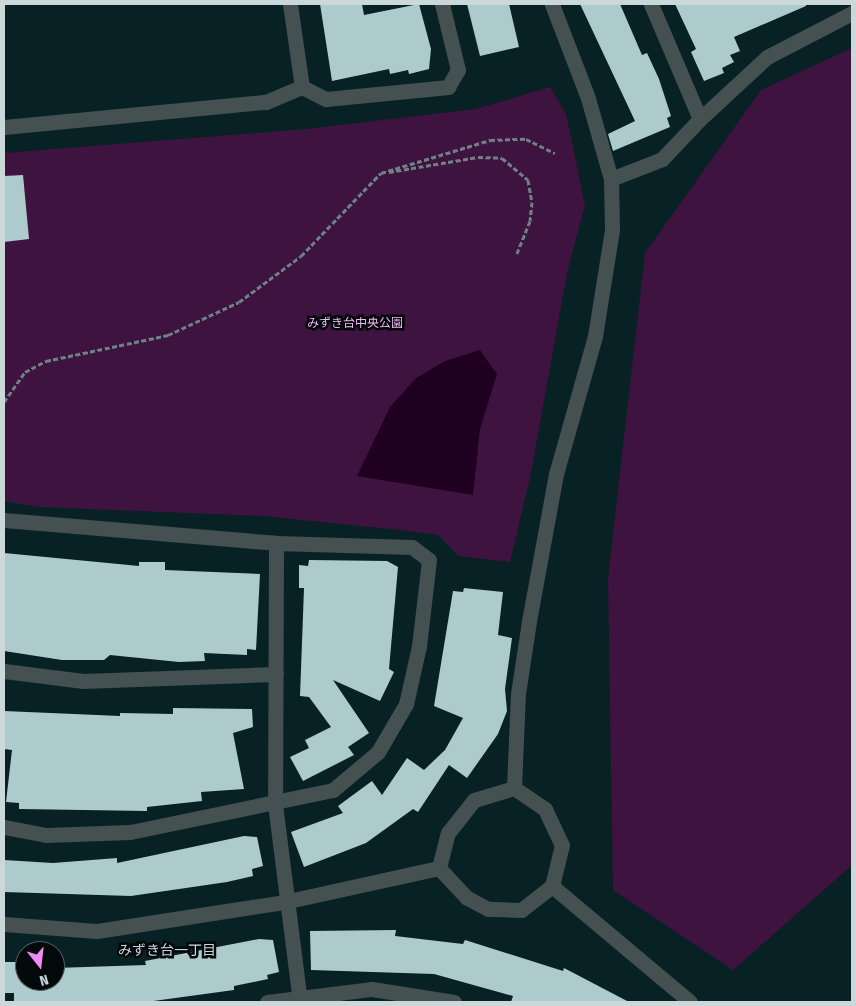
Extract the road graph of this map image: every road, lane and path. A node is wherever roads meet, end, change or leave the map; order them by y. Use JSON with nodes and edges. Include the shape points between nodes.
{"nodes":[{"id":1,"x":290,"y":4,"type":"edge"},
{"id":2,"x":442,"y":4,"type":"edge"},
{"id":3,"x":552,"y":4,"type":"edge"},
{"id":4,"x":651,"y":4,"type":"edge"},
{"id":5,"x":852,"y":13,"type":"edge"},
{"id":6,"x":302,"y":87,"type":"junction"},
{"id":7,"x":700,"y":119,"type":"junction"},
{"id":8,"x":4,"y":127,"type":"edge"},
{"id":9,"x":555,"y":153,"type":"dead end"},
{"id":10,"x":381,"y":173,"type":"junction"},
{"id":11,"x":611,"y":179,"type":"junction"},
{"id":12,"x":516,"y":255,"type":"dead end"},
{"id":13,"x":4,"y":402,"type":"edge"},
{"id":14,"x":4,"y":520,"type":"edge"},
{"id":15,"x":276,"y":543,"type":"junction"},
{"id":16,"x":4,"y":672,"type":"edge"},
{"id":17,"x":276,"y":674,"type":"junction"},
{"id":18,"x":514,"y":788,"type":"junction"},
{"id":19,"x":275,"y":804,"type":"junction"},
{"id":20,"x":4,"y":827,"type":"edge"},
{"id":21,"x":439,"y":868,"type":"junction"},
{"id":22,"x":552,"y":886,"type":"junction"},
{"id":23,"x":284,"y":902,"type":"junction"},
{"id":24,"x":4,"y":924,"type":"edge"},
{"id":25,"x":300,"y":999,"type":"edge"},
{"id":26,"x":267,"y":1002,"type":"edge"},
{"id":27,"x":454,"y":1002,"type":"edge"},
{"id":28,"x":690,"y":1002,"type":"edge"}],
"edges":[{"from":1,"to":6,"type":"street"},
{"from":2,"to":6,"type":"street","via":[[458,70],[448,87],[326,99]]},
{"from":3,"to":11,"type":"street","via":[[588,98]]},
{"from":4,"to":7,"type":"street"},
{"from":5,"to":7,"type":"street","via":[[768,57]]},
{"from":6,"to":8,"type":"street","via":[[266,102]]},
{"from":7,"to":11,"type":"street","via":[[662,159]]},
{"from":9,"to":10,"type":"path","via":[[526,139],[490,140]]},
{"from":10,"to":12,"type":"path","via":[[478,157],[502,158],[528,180],[532,202],[530,221]]},
{"from":10,"to":13,"type":"path","via":[[301,256],[238,302],[168,336],[46,361],[25,372]]},
{"from":11,"to":18,"type":"street","via":[[612,230],[596,336],[556,474],[529,622],[518,694]]},
{"from":14,"to":15,"type":"street"},
{"from":15,"to":17,"type":"street"},
{"from":15,"to":19,"type":"street","via":[[412,547],[429,560],[419,646],[406,704],[378,752],[333,790]]},
{"from":16,"to":17,"type":"street","via":[[83,681]]},
{"from":17,"to":19,"type":"street"},
{"from":18,"to":21,"type":"street","via":[[474,800],[448,833]]},
{"from":18,"to":22,"type":"street","via":[[545,809],[562,845]]},
{"from":19,"to":20,"type":"street","via":[[130,832],[46,835]]},
{"from":19,"to":23,"type":"street"},
{"from":21,"to":22,"type":"street","via":[[468,898],[488,909],[521,910]]},
{"from":21,"to":23,"type":"street"},
{"from":22,"to":28,"type":"street"},
{"from":23,"to":24,"type":"street","via":[[97,931]]},
{"from":23,"to":25,"type":"street"},
{"from":25,"to":26,"type":"street"},
{"from":25,"to":27,"type":"street","via":[[372,989]]}]}
